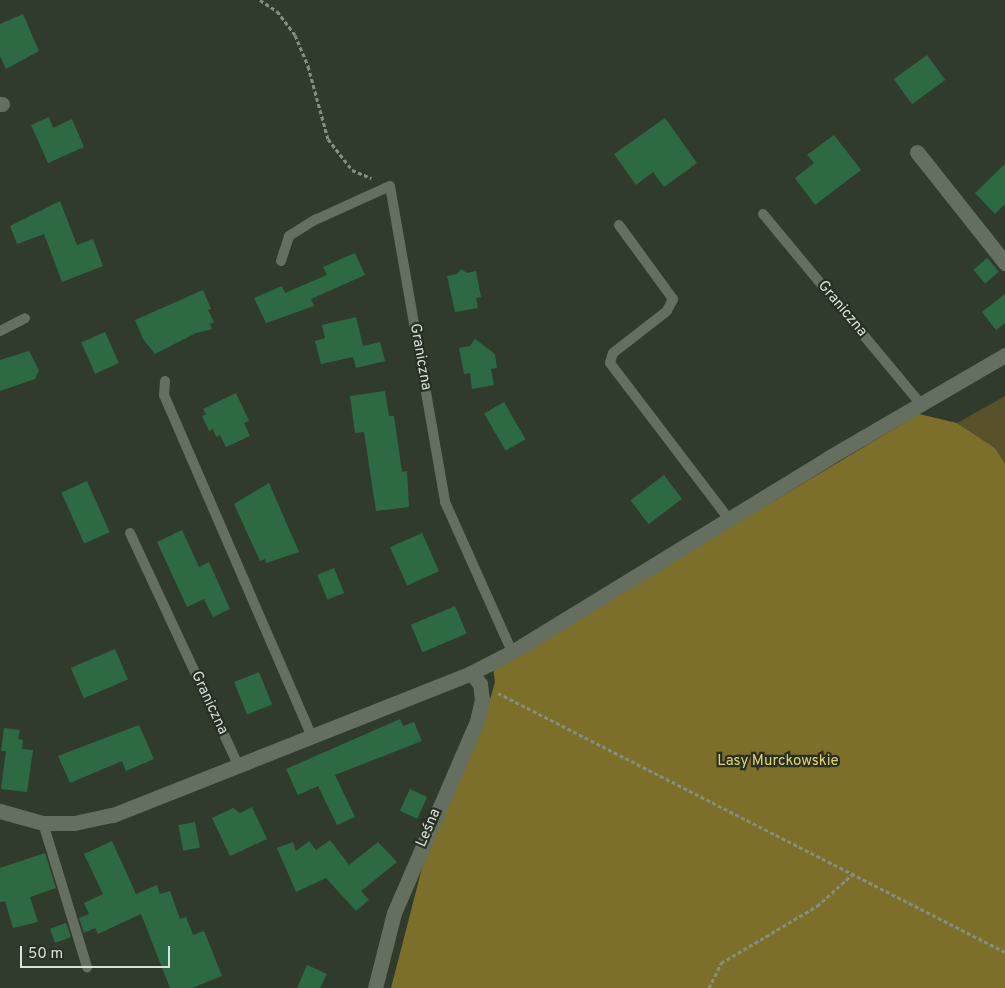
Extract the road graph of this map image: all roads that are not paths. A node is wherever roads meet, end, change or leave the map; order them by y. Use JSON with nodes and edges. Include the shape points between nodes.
{"nodes":[{"id":1,"x":918,"y":152,"type":"dead end"},
{"id":2,"x":763,"y":214,"type":"dead end"},
{"id":3,"x":619,"y":225,"type":"dead end"},
{"id":4,"x":281,"y":261,"type":"dead end"},
{"id":5,"x":1005,"y":262,"type":"edge"},
{"id":6,"x":25,"y":318,"type":"dead end"},
{"id":7,"x":0,"y":331,"type":"edge"},
{"id":8,"x":1005,"y":355,"type":"edge"},
{"id":9,"x":166,"y":381,"type":"dead end"},
{"id":10,"x":921,"y":404,"type":"junction"},
{"id":11,"x":729,"y":519,"type":"junction"},
{"id":12,"x":130,"y":533,"type":"dead end"},
{"id":13,"x":512,"y":652,"type":"junction"},
{"id":14,"x":476,"y":678,"type":"junction"},
{"id":15,"x":311,"y":735,"type":"junction"},
{"id":16,"x":238,"y":765,"type":"junction"},
{"id":17,"x":0,"y":811,"type":"edge"},
{"id":18,"x":43,"y":822,"type":"junction"},
{"id":19,"x":87,"y":967,"type":"dead end"},
{"id":20,"x":375,"y":988,"type":"edge"}],
"edges":[{"from":1,"to":5,"type":"street"},
{"from":2,"to":10,"type":"lane","name":"Graniczna"},
{"from":3,"to":11,"type":"lane","via":[[673,299],[667,310],[613,353],[610,363]]},
{"from":4,"to":13,"type":"lane","name":"Graniczna","via":[[289,236],[315,220],[390,186],[445,502]]},
{"from":6,"to":7,"type":"lane"},
{"from":8,"to":10,"type":"street"},
{"from":9,"to":15,"type":"lane","via":[[164,395]]},
{"from":10,"to":11,"type":"street"},
{"from":11,"to":13,"type":"street"},
{"from":12,"to":16,"type":"lane","name":"Graniczna"},
{"from":13,"to":14,"type":"street"},
{"from":14,"to":15,"type":"street"},
{"from":14,"to":20,"type":"street","name":"Leśna","via":[[482,700],[477,721],[394,913]]},
{"from":15,"to":16,"type":"street"},
{"from":16,"to":18,"type":"street","via":[[113,815],[74,823]]},
{"from":17,"to":18,"type":"street"},
{"from":18,"to":19,"type":"lane"}]}
